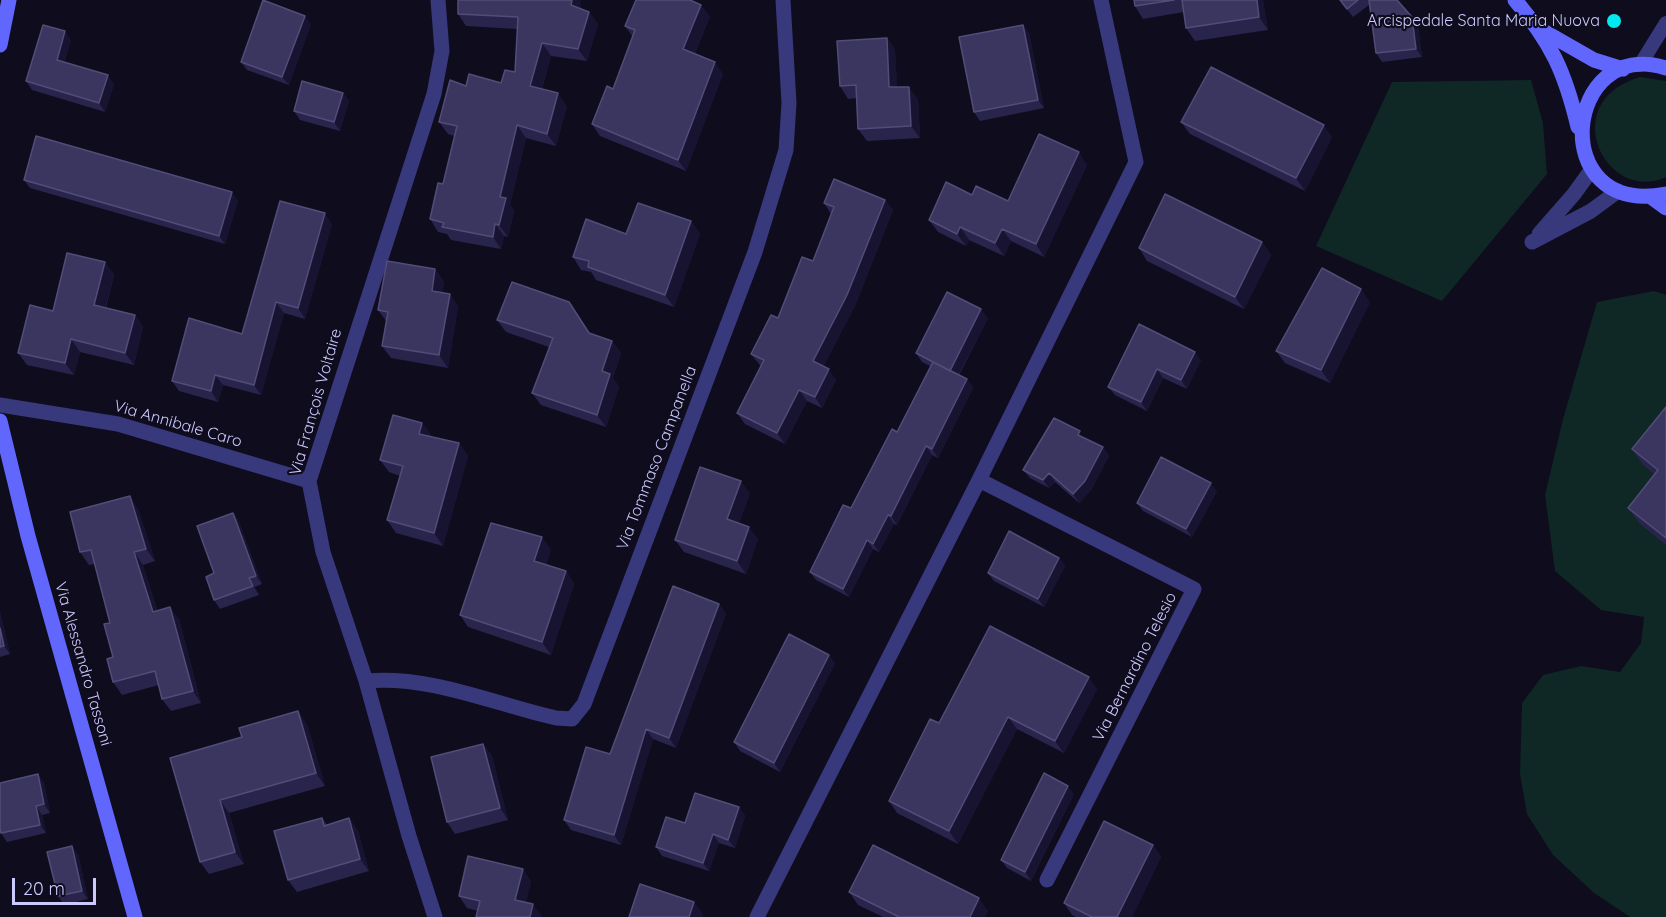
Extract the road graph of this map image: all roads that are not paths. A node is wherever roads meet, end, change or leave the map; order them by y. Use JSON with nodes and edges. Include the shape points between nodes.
{"nodes":[{"id":1,"x":9,"y":0,"type":"edge"},
{"id":2,"x":438,"y":0,"type":"edge"},
{"id":3,"x":783,"y":0,"type":"edge"},
{"id":4,"x":1101,"y":0,"type":"edge"},
{"id":5,"x":1515,"y":0,"type":"edge"},
{"id":6,"x":1666,"y":23,"type":"edge"},
{"id":7,"x":1540,"y":29,"type":"junction"},
{"id":8,"x":0,"y":45,"type":"edge"},
{"id":9,"x":1640,"y":65,"type":"junction"},
{"id":10,"x":1666,"y":68,"type":"edge"},
{"id":11,"x":1623,"y":69,"type":"junction"},
{"id":12,"x":1581,"y":137,"type":"junction"},
{"id":13,"x":1592,"y":169,"type":"junction"},
{"id":14,"x":1618,"y":191,"type":"junction"},
{"id":15,"x":1659,"y":196,"type":"edge"},
{"id":16,"x":1666,"y":208,"type":"edge"},
{"id":17,"x":0,"y":405,"type":"edge"},
{"id":18,"x":0,"y":421,"type":"edge"},
{"id":19,"x":979,"y":480,"type":"junction"},
{"id":20,"x":309,"y":481,"type":"junction"},
{"id":21,"x":366,"y":681,"type":"junction"},
{"id":22,"x":1047,"y":880,"type":"dead end"},
{"id":23,"x":135,"y":917,"type":"edge"},
{"id":24,"x":435,"y":917,"type":"edge"},
{"id":25,"x":757,"y":917,"type":"edge"}],
"edges":[{"from":1,"to":8,"type":"street"},
{"from":2,"to":20,"type":"street","name":"Via François Voltaire","via":[[442,51],[434,94]]},
{"from":3,"to":21,"type":"street","name":"Via Tommaso Campanella","via":[[789,83],[786,150],[755,252],[584,704],[572,718],[556,718],[420,682]]},
{"from":4,"to":19,"type":"street","via":[[1136,162]]},
{"from":5,"to":7,"type":"street"},
{"from":6,"to":9,"type":"lane"},
{"from":7,"to":11,"type":"street","via":[[1594,60]]},
{"from":7,"to":12,"type":"street","via":[[1571,94]]},
{"from":9,"to":10,"type":"street"},
{"from":9,"to":11,"type":"street"},
{"from":11,"to":12,"type":"street","via":[[1595,89],[1581,120]]},
{"from":12,"to":13,"type":"street"},
{"from":13,"to":14,"type":"street"},
{"from":13,"to":14,"type":"street","via":[[1532,242],[1591,211]]},
{"from":14,"to":15,"type":"street","via":[[1634,196]]},
{"from":15,"to":16,"type":"street"},
{"from":17,"to":20,"type":"street","name":"Via Annibale Caro","via":[[118,424]]},
{"from":18,"to":23,"type":"street","name":"Via Alessandro Tassoni","via":[[25,526]]},
{"from":19,"to":22,"type":"street","name":"Via Bernardino Telesio","via":[[1194,589]]},
{"from":19,"to":25,"type":"street"},
{"from":20,"to":21,"type":"street","name":"Via François Voltaire","via":[[323,552]]},
{"from":21,"to":24,"type":"street","name":"Via François Voltaire"}]}
